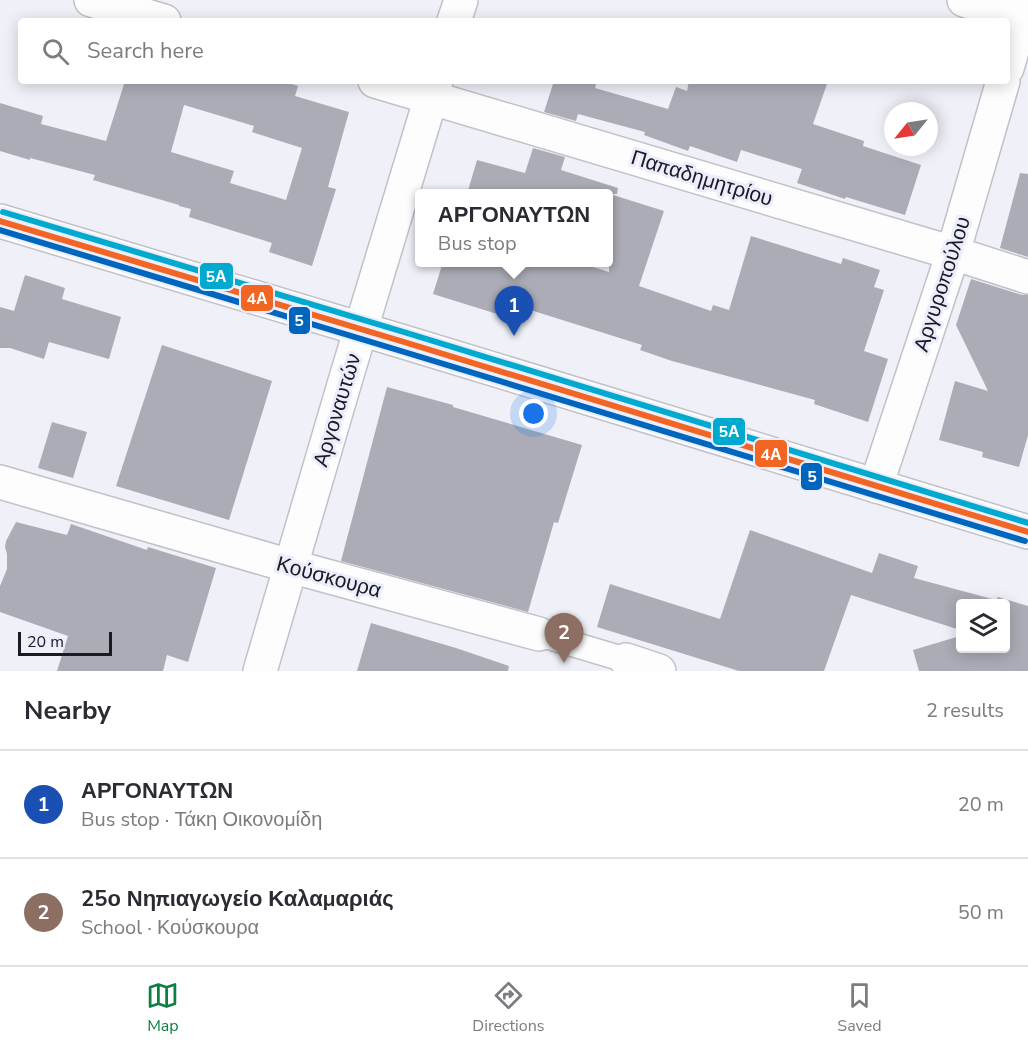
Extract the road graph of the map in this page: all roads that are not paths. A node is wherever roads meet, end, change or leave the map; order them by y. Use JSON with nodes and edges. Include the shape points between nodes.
{"nodes":[{"id":1,"x":91,"y":0,"type":"edge"},
{"id":2,"x":461,"y":0,"type":"edge"},
{"id":3,"x":964,"y":0,"type":"edge"},
{"id":4,"x":1025,"y":12,"type":"edge"},
{"id":5,"x":154,"y":18,"type":"edge"},
{"id":6,"x":455,"y":18,"type":"edge"},
{"id":7,"x":1010,"y":59,"type":"edge"},
{"id":8,"x":397,"y":84,"type":"edge"},
{"id":9,"x":1002,"y":84,"type":"edge"},
{"id":10,"x":434,"y":89,"type":"edge"},
{"id":11,"x":0,"y":221,"type":"edge"},
{"id":12,"x":953,"y":252,"type":"junction"},
{"id":13,"x":1028,"y":277,"type":"edge"},
{"id":14,"x":361,"y":330,"type":"junction"},
{"id":15,"x":0,"y":482,"type":"edge"},
{"id":16,"x":876,"y":486,"type":"junction"},
{"id":17,"x":1028,"y":532,"type":"edge"},
{"id":18,"x":290,"y":566,"type":"junction"},
{"id":19,"x":539,"y":634,"type":"joint"},
{"id":20,"x":626,"y":660,"type":"joint"},
{"id":21,"x":260,"y":671,"type":"edge"},
{"id":22,"x":659,"y":671,"type":"edge"}],
"edges":[{"from":1,"to":5,"type":"street"},
{"from":2,"to":6,"type":"street"},
{"from":3,"to":4,"type":"street"},
{"from":4,"to":7,"type":"street"},
{"from":8,"to":10,"type":"street","name":"Παπαδημητρίου"},
{"from":9,"to":12,"type":"street","name":"Αργυροπούλου"},
{"from":10,"to":12,"type":"street","name":"Παπαδημητρίου"},
{"from":10,"to":14,"type":"street","name":"Αργοναυτών"},
{"from":11,"to":14,"type":"street"},
{"from":12,"to":13,"type":"street","name":"Παπαδημητρίου"},
{"from":12,"to":16,"type":"street","name":"Αργυροπούλου"},
{"from":14,"to":16,"type":"street"},
{"from":14,"to":18,"type":"street","name":"Αργοναυτών"},
{"from":15,"to":18,"type":"street","name":"Κούσκουρα"},
{"from":16,"to":17,"type":"street"},
{"from":18,"to":19,"type":"street","name":"Κούσκουρα"},
{"from":18,"to":21,"type":"street","name":"Αργοναυτών"},
{"from":19,"to":20,"type":"street","name":"Κούσκουρα"},
{"from":20,"to":22,"type":"street","name":"Κούσκουρα"}]}
